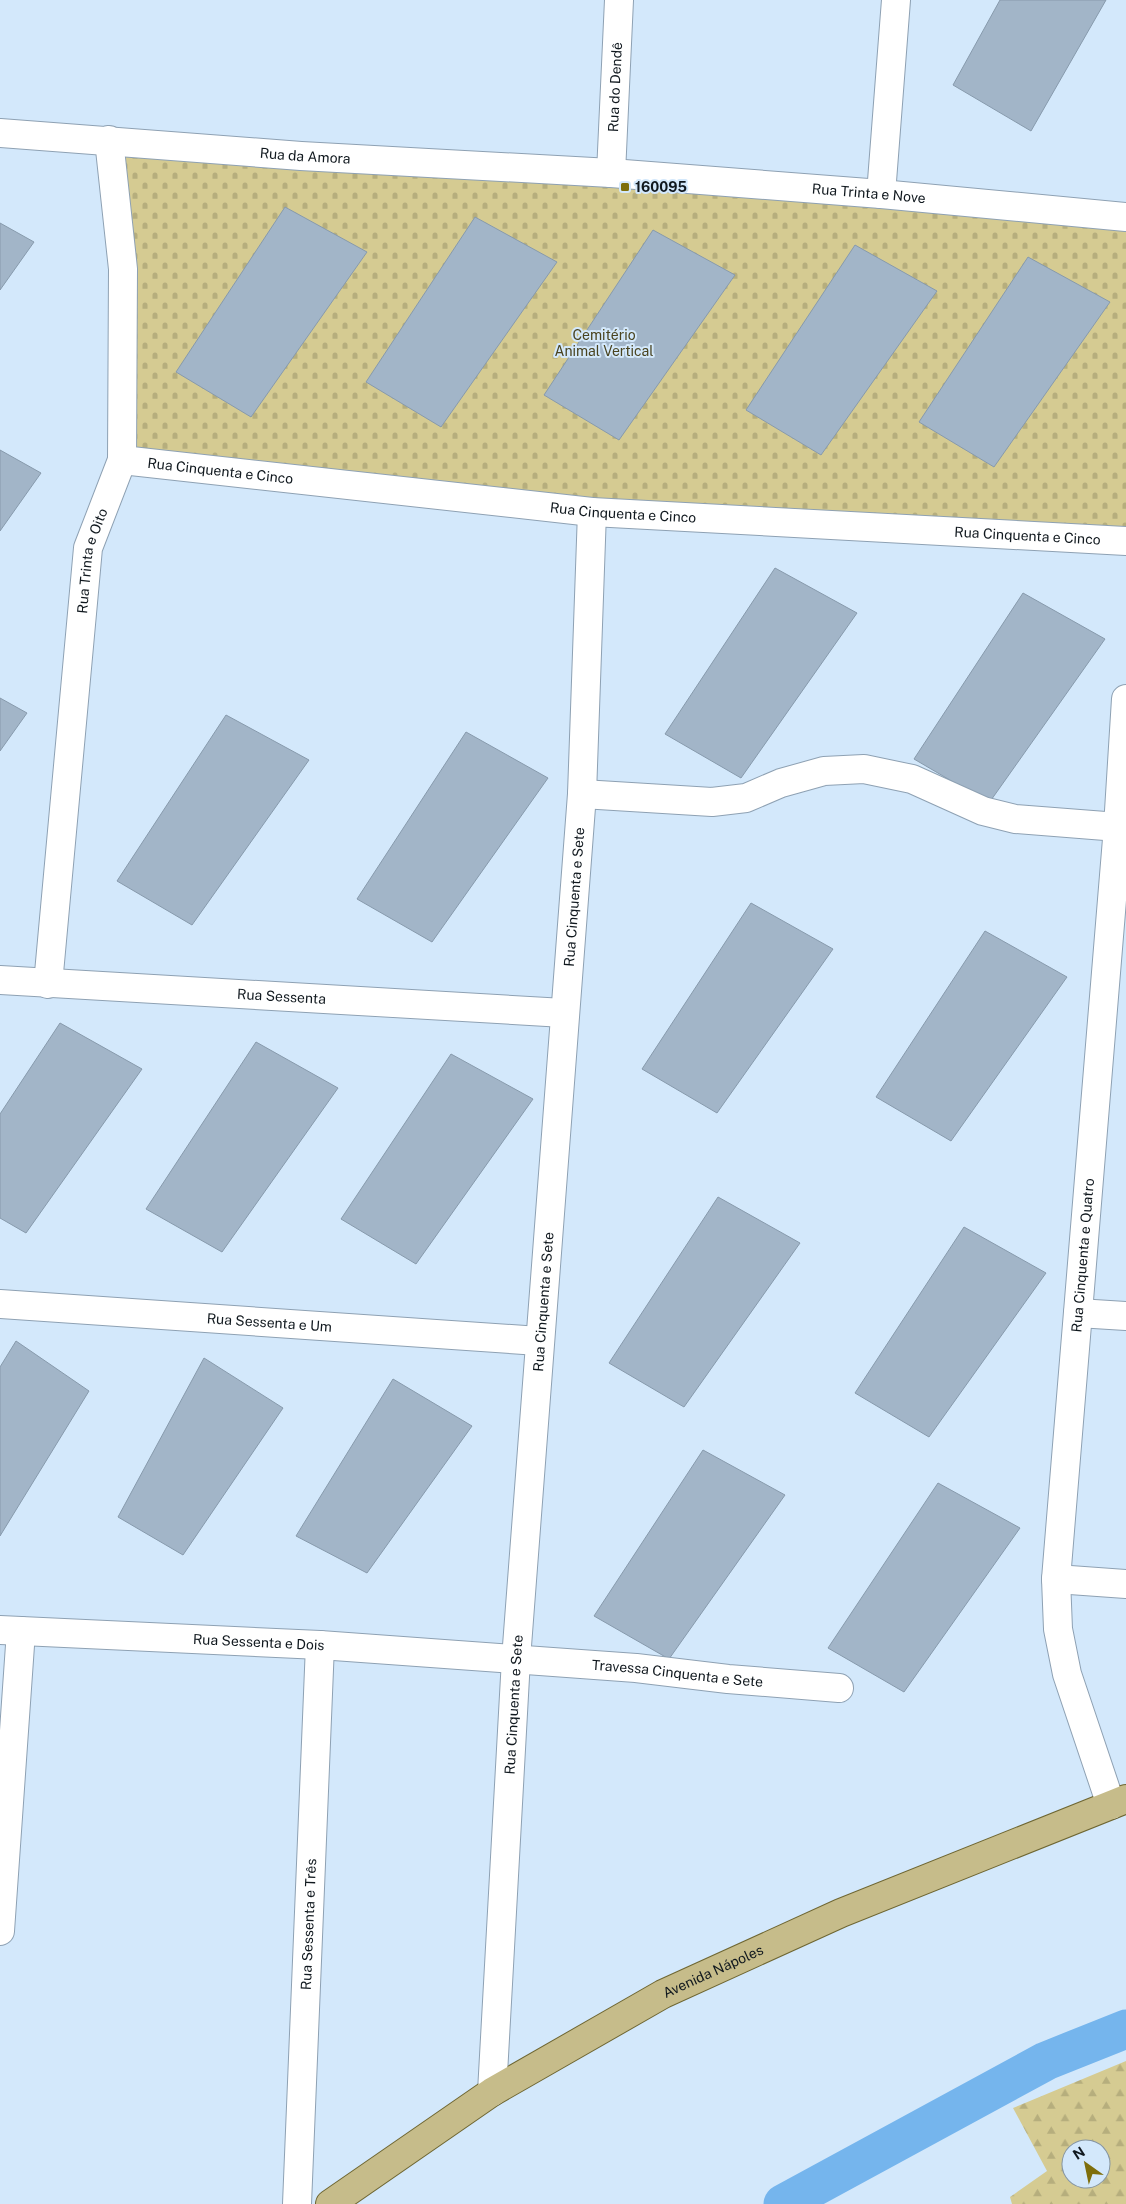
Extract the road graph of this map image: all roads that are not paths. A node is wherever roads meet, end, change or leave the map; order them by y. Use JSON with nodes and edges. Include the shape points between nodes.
{"nodes":[{"id":1,"x":619,"y":0,"type":"edge"},
{"id":2,"x":896,"y":0,"type":"edge"},
{"id":3,"x":0,"y":133,"type":"edge"},
{"id":4,"x":109,"y":140,"type":"junction"},
{"id":5,"x":611,"y":174,"type":"junction"},
{"id":6,"x":881,"y":194,"type":"junction"},
{"id":7,"x":1126,"y":217,"type":"edge"},
{"id":8,"x":122,"y":460,"type":"junction"},
{"id":9,"x":592,"y":512,"type":"junction"},
{"id":10,"x":1126,"y":541,"type":"edge"},
{"id":11,"x":1126,"y":699,"type":"edge"},
{"id":12,"x":582,"y":794,"type":"junction"},
{"id":13,"x":1118,"y":827,"type":"junction"},
{"id":14,"x":0,"y":980,"type":"edge"},
{"id":15,"x":48,"y":984,"type":"junction"},
{"id":16,"x":564,"y":1013,"type":"junction"},
{"id":17,"x":0,"y":1304,"type":"edge"},
{"id":18,"x":1078,"y":1313,"type":"junction"},
{"id":19,"x":1126,"y":1316,"type":"edge"},
{"id":20,"x":539,"y":1341,"type":"junction"},
{"id":21,"x":1056,"y":1579,"type":"junction"},
{"id":22,"x":1126,"y":1584,"type":"edge"},
{"id":23,"x":10,"y":1630,"type":"edge"},
{"id":24,"x":320,"y":1645,"type":"junction"},
{"id":25,"x":516,"y":1659,"type":"junction"},
{"id":26,"x":839,"y":1688,"type":"dead end"},
{"id":27,"x":1118,"y":1802,"type":"edge"},
{"id":28,"x":0,"y":1931,"type":"edge"},
{"id":29,"x":492,"y":2092,"type":"junction"},
{"id":30,"x":336,"y":2202,"type":"edge"},
{"id":31,"x":297,"y":2204,"type":"edge"}],
"edges":[{"from":1,"to":5,"type":"street","name":"Rua do Dendê"},
{"from":2,"to":6,"type":"street"},
{"from":3,"to":4,"type":"street","name":"Rua da Amora"},
{"from":4,"to":5,"type":"street","name":"Rua da Amora","via":[[301,156]]},
{"from":4,"to":8,"type":"street","name":"Rua Trinta e Oito","via":[[123,269]]},
{"from":5,"to":6,"type":"street","name":"Rua Trinta e Nove"},
{"from":6,"to":7,"type":"street","name":"Rua Trinta e Nove"},
{"from":8,"to":9,"type":"street","name":"Rua Cinquenta e Cinco"},
{"from":8,"to":15,"type":"street","name":"Rua Trinta e Oito","via":[[88,548]]},
{"from":9,"to":10,"type":"street","name":"Rua Cinquenta e Cinco"},
{"from":9,"to":12,"type":"street","name":"Rua Cinquenta e Sete"},
{"from":11,"to":13,"type":"street","name":"Rua Cinquenta e Quatro"},
{"from":12,"to":13,"type":"street","via":[[712,802],[746,798],[781,783],[824,771],[864,769],[912,779],[983,811],[1014,819]]},
{"from":12,"to":16,"type":"street","name":"Rua Cinquenta e Sete"},
{"from":13,"to":18,"type":"street","name":"Rua Cinquenta e Quatro"},
{"from":14,"to":15,"type":"street","name":"Rua Sessenta"},
{"from":15,"to":16,"type":"street","name":"Rua Sessenta"},
{"from":16,"to":20,"type":"street","name":"Rua Cinquenta e Sete"},
{"from":17,"to":20,"type":"street","name":"Rua Sessenta e Um"},
{"from":18,"to":19,"type":"street"},
{"from":18,"to":21,"type":"street","name":"Rua Cinquenta e Quatro"},
{"from":20,"to":25,"type":"street","name":"Rua Cinquenta e Sete"},
{"from":21,"to":22,"type":"street"},
{"from":21,"to":27,"type":"street","name":"Rua Cinquenta e Quatro","via":[[1058,1629],[1067,1674]]},
{"from":23,"to":24,"type":"street","name":"Rua Sessenta e Dois"},
{"from":23,"to":28,"type":"street"},
{"from":24,"to":25,"type":"street","name":"Rua Sessenta e Dois"},
{"from":24,"to":31,"type":"street","name":"Rua Sessenta e Três"},
{"from":25,"to":26,"type":"street","name":"Travessa Cinquenta e Sete"},
{"from":25,"to":29,"type":"street","name":"Rua Cinquenta e Sete"},
{"from":27,"to":29,"type":"main road","name":"Avenida Nápoles","via":[[841,1913],[663,1994]]},
{"from":29,"to":30,"type":"main road","name":"Avenida Nápoles"}]}
